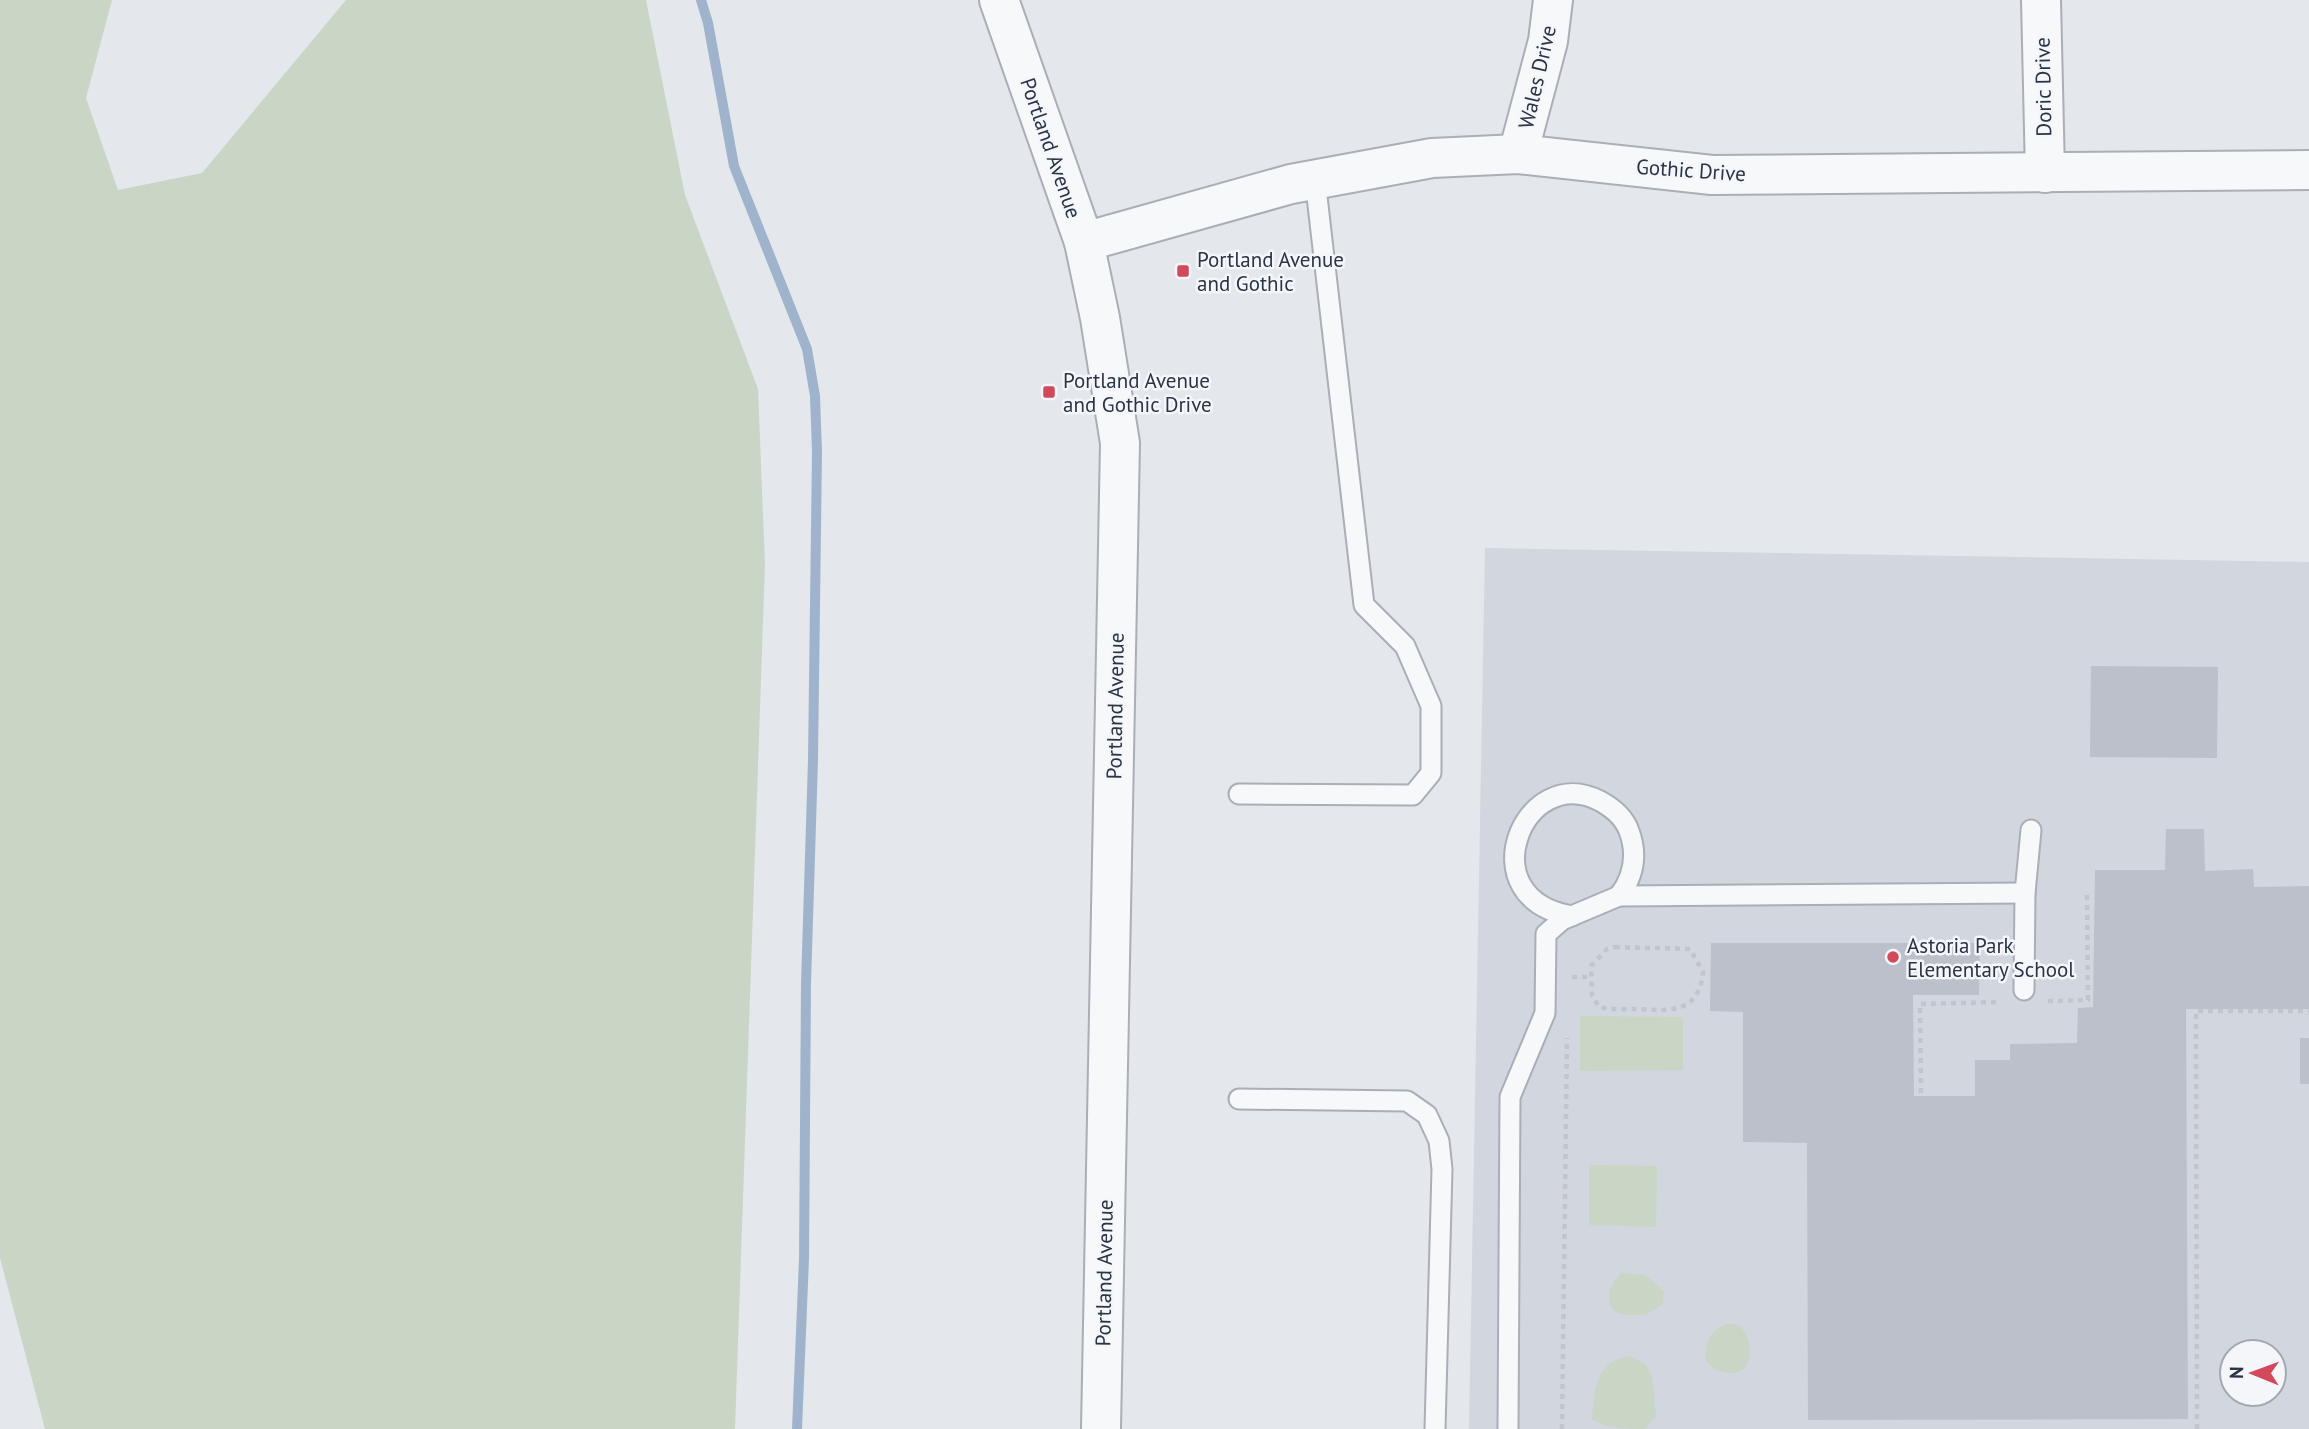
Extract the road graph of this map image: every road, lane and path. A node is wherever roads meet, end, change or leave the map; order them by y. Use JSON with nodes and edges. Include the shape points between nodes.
{"nodes":[{"id":1,"x":999,"y":0,"type":"edge"},
{"id":2,"x":1553,"y":0,"type":"edge"},
{"id":3,"x":2041,"y":0,"type":"edge"},
{"id":4,"x":1518,"y":154,"type":"junction"},
{"id":5,"x":2309,"y":170,"type":"edge"},
{"id":6,"x":2045,"y":173,"type":"junction"},
{"id":7,"x":1315,"y":180,"type":"junction"},
{"id":8,"x":1084,"y":242,"type":"junction"},
{"id":9,"x":1239,"y":794,"type":"dead end"},
{"id":10,"x":2031,"y":830,"type":"dead end"},
{"id":11,"x":2025,"y":893,"type":"junction"},
{"id":12,"x":2087,"y":894,"type":"dead end"},
{"id":13,"x":1619,"y":896,"type":"junction"},
{"id":14,"x":1572,"y":916,"type":"junction"},
{"id":15,"x":1568,"y":977,"type":"dead end"},
{"id":16,"x":1590,"y":977,"type":"junction"},
{"id":17,"x":2024,"y":990,"type":"dead end"},
{"id":18,"x":2088,"y":1000,"type":"dead end"},
{"id":19,"x":1920,"y":1004,"type":"dead end"},
{"id":20,"x":2309,"y":1011,"type":"edge"},
{"id":21,"x":1567,"y":1032,"type":"dead end"},
{"id":22,"x":1921,"y":1093,"type":"dead end"},
{"id":23,"x":1239,"y":1099,"type":"dead end"},
{"id":24,"x":1101,"y":1429,"type":"edge"},
{"id":25,"x":1436,"y":1429,"type":"edge"},
{"id":26,"x":1508,"y":1429,"type":"edge"},
{"id":27,"x":1562,"y":1429,"type":"edge"},
{"id":28,"x":2197,"y":1429,"type":"edge"}],
"edges":[{"from":1,"to":8,"type":"street","name":"Portland Avenue"},
{"from":2,"to":4,"type":"street","name":"Wales Drive","via":[[1548,41]]},
{"from":3,"to":6,"type":"street","name":"Doric Drive"},
{"from":4,"to":6,"type":"street","name":"Gothic Drive","via":[[1712,175]]},
{"from":4,"to":7,"type":"street","name":"Gothic Drive","via":[[1432,158]]},
{"from":5,"to":6,"type":"street","name":"Gothic Drive"},
{"from":7,"to":8,"type":"street","name":"Gothic Drive"},
{"from":7,"to":9,"type":"lane","via":[[1364,604],[1405,646],[1431,706],[1431,773],[1413,795]]},
{"from":8,"to":24,"type":"street","name":"Portland Avenue","via":[[1119,443]]},
{"from":10,"to":11,"type":"lane"},
{"from":11,"to":13,"type":"lane"},
{"from":11,"to":17,"type":"lane"},
{"from":12,"to":18,"type":"path"},
{"from":13,"to":14,"type":"lane"},
{"from":13,"to":14,"type":"lane","via":[[1629,883],[1634,864],[1634,843],[1626,823],[1612,807],[1593,797],[1573,794],[1552,799],[1534,810],[1521,826],[1514,865],[1521,886],[1534,902],[1553,913]]},
{"from":14,"to":26,"type":"lane","via":[[1546,934],[1545,1013],[1510,1097]]},
{"from":15,"to":16,"type":"path"},
{"from":16,"to":16,"type":"path","via":[[1599,1007],[1671,1011],[1692,999],[1703,972],[1689,949],[1615,947],[1598,956]]},
{"from":19,"to":22,"type":"path"},
{"from":20,"to":28,"type":"path","via":[[2196,1011]]},
{"from":21,"to":27,"type":"path"},
{"from":23,"to":25,"type":"lane","via":[[1407,1101],[1427,1115],[1438,1141],[1442,1169]]}]}
